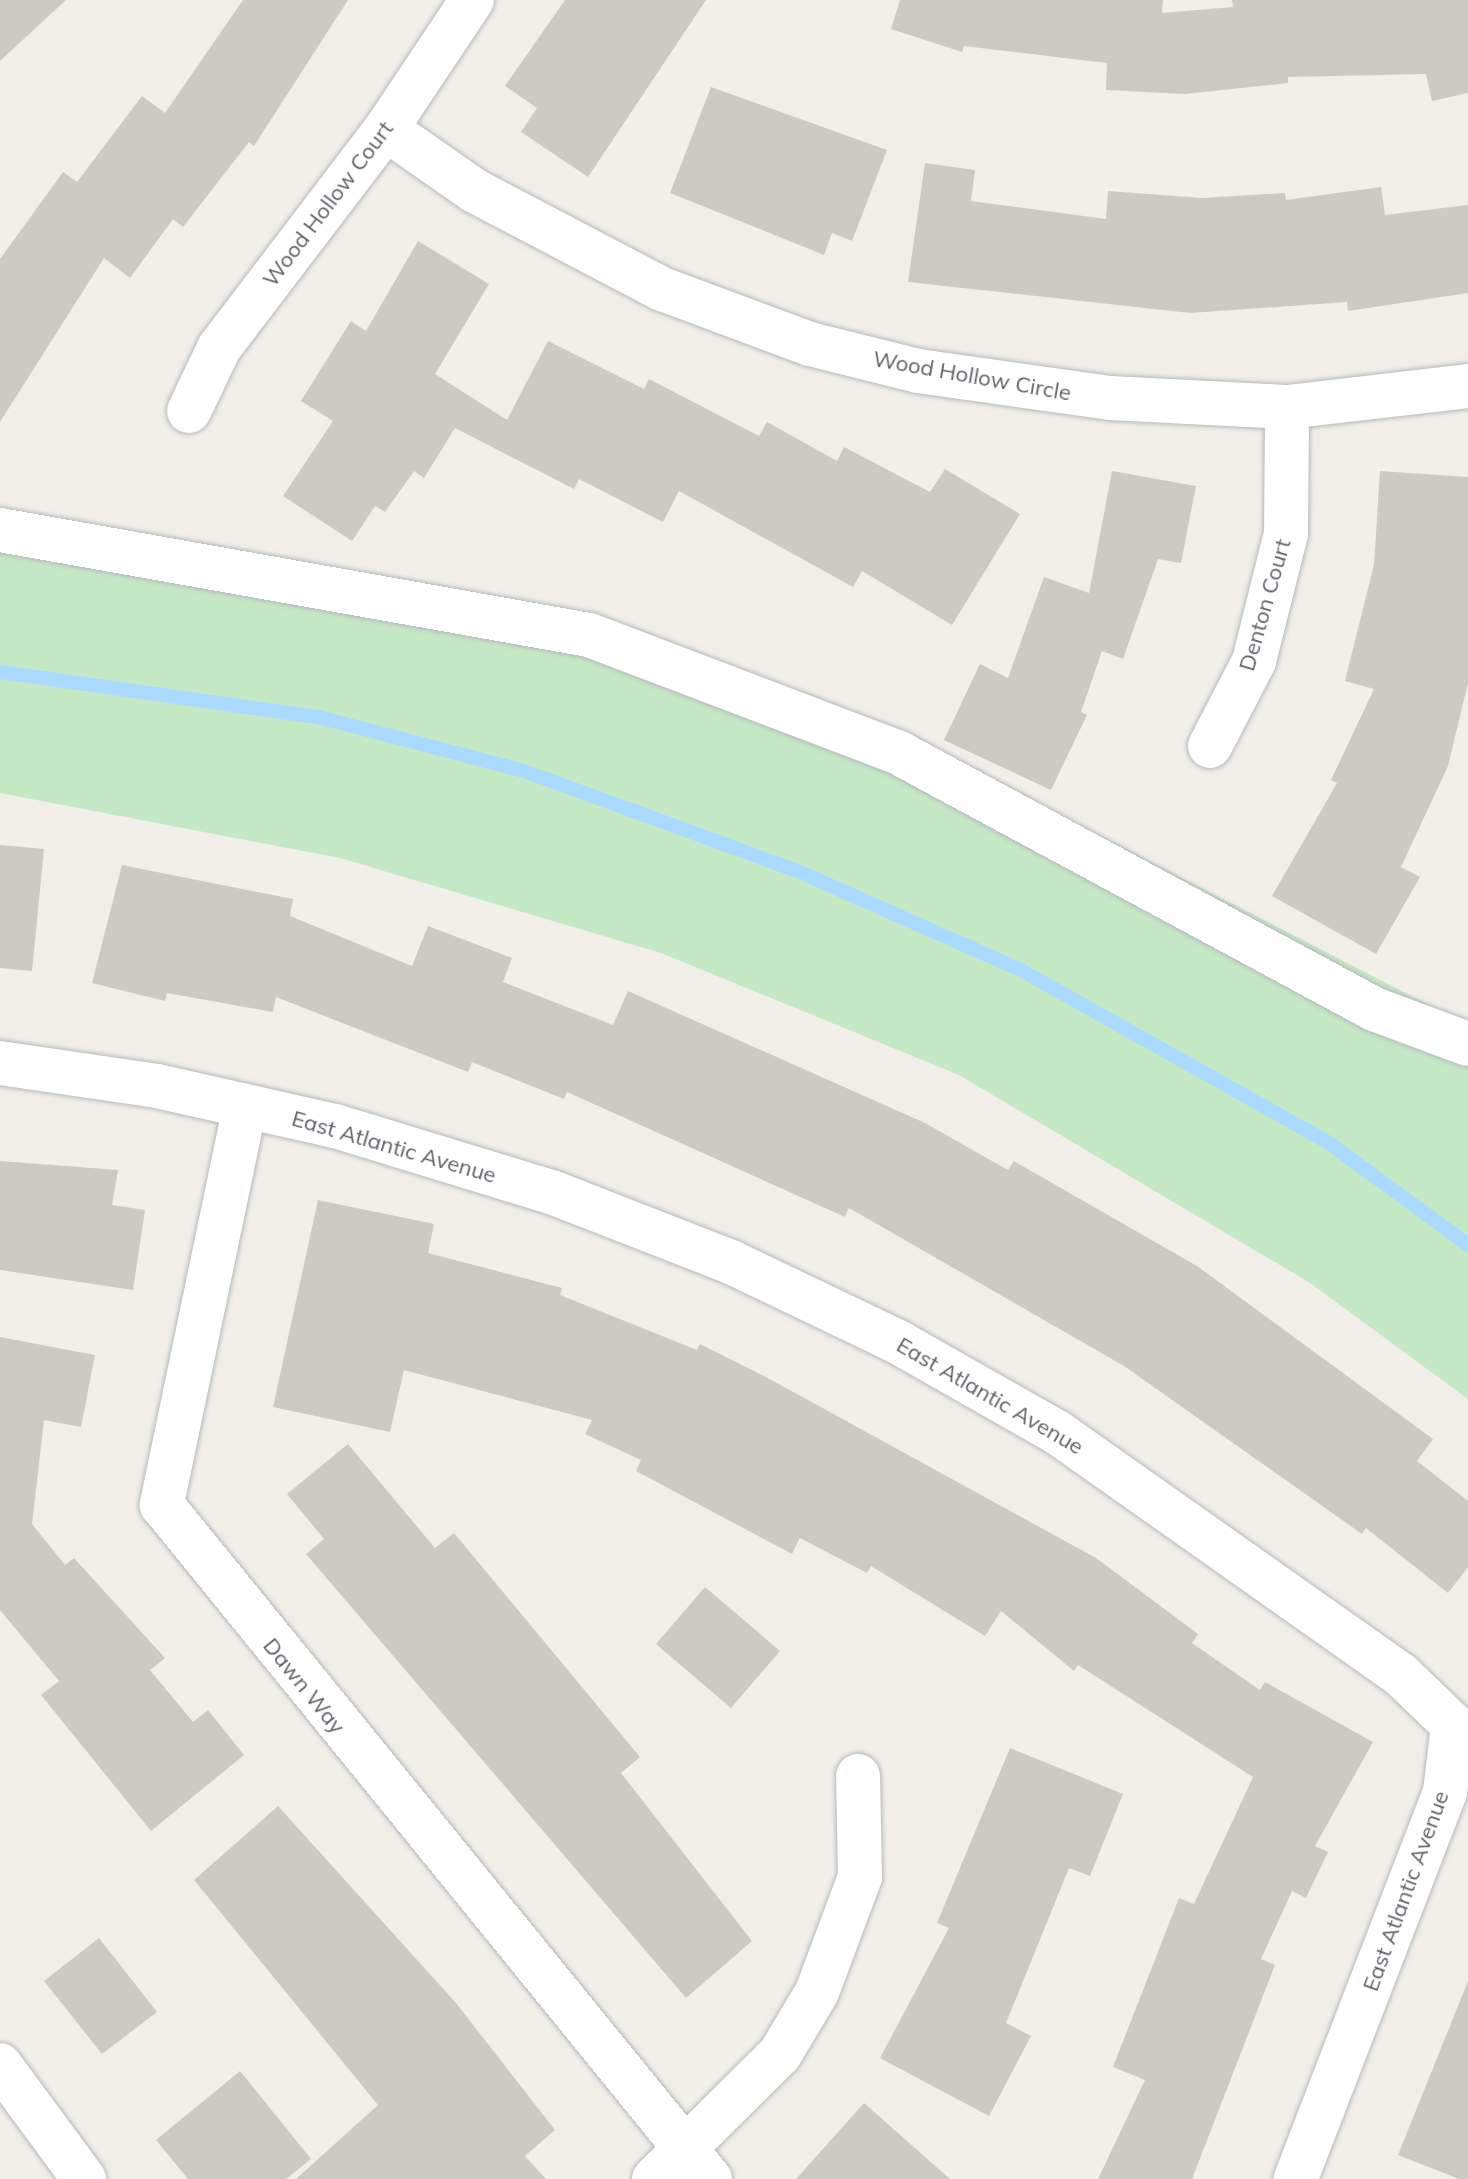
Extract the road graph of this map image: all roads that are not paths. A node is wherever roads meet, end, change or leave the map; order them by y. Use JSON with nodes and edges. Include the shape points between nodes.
{"nodes":[{"id":1,"x":472,"y":0,"type":"edge"},
{"id":2,"x":386,"y":129,"type":"junction"},
{"id":3,"x":1468,"y":386,"type":"edge"},
{"id":4,"x":1287,"y":407,"type":"junction"},
{"id":5,"x":189,"y":411,"type":"dead end"},
{"id":6,"x":0,"y":530,"type":"edge"},
{"id":7,"x":1210,"y":746,"type":"dead end"},
{"id":8,"x":1468,"y":1044,"type":"edge"},
{"id":9,"x":0,"y":1063,"type":"edge"},
{"id":10,"x":245,"y":1106,"type":"junction"},
{"id":11,"x":858,"y":1776,"type":"dead end"},
{"id":12,"x":0,"y":2065,"type":"edge"},
{"id":13,"x":698,"y":2164,"type":"edge"},
{"id":14,"x":84,"y":2179,"type":"edge"},
{"id":15,"x":654,"y":2179,"type":"edge"},
{"id":16,"x":1296,"y":2179,"type":"edge"}],
"edges":[{"from":1,"to":2,"type":"street","name":"Wood Hollow Court"},
{"from":2,"to":4,"type":"street","name":"Wood Hollow Circle","via":[[562,242],[810,344],[918,371],[1110,398]]},
{"from":2,"to":5,"type":"street","name":"Wood Hollow Court","via":[[219,348]]},
{"from":3,"to":4,"type":"street","name":"Wood Hollow Circle"},
{"from":4,"to":7,"type":"street","name":"Denton Court","via":[[1286,534],[1254,661]]},
{"from":6,"to":8,"type":"street","via":[[589,635],[899,753],[1374,1009]]},
{"from":9,"to":10,"type":"street","name":"East Atlantic Avenue"},
{"from":10,"to":13,"type":"street","name":"Dawn Way","via":[[162,1505]]},
{"from":10,"to":16,"type":"street","name":"East Atlantic Avenue","via":[[554,1193],[731,1262],[898,1342],[1058,1433],[1213,1536],[1401,1675],[1453,1725],[1445,1792]]},
{"from":11,"to":13,"type":"street","via":[[860,1877],[817,1992],[780,2054]]},
{"from":12,"to":14,"type":"street"},
{"from":13,"to":15,"type":"street"}]}
